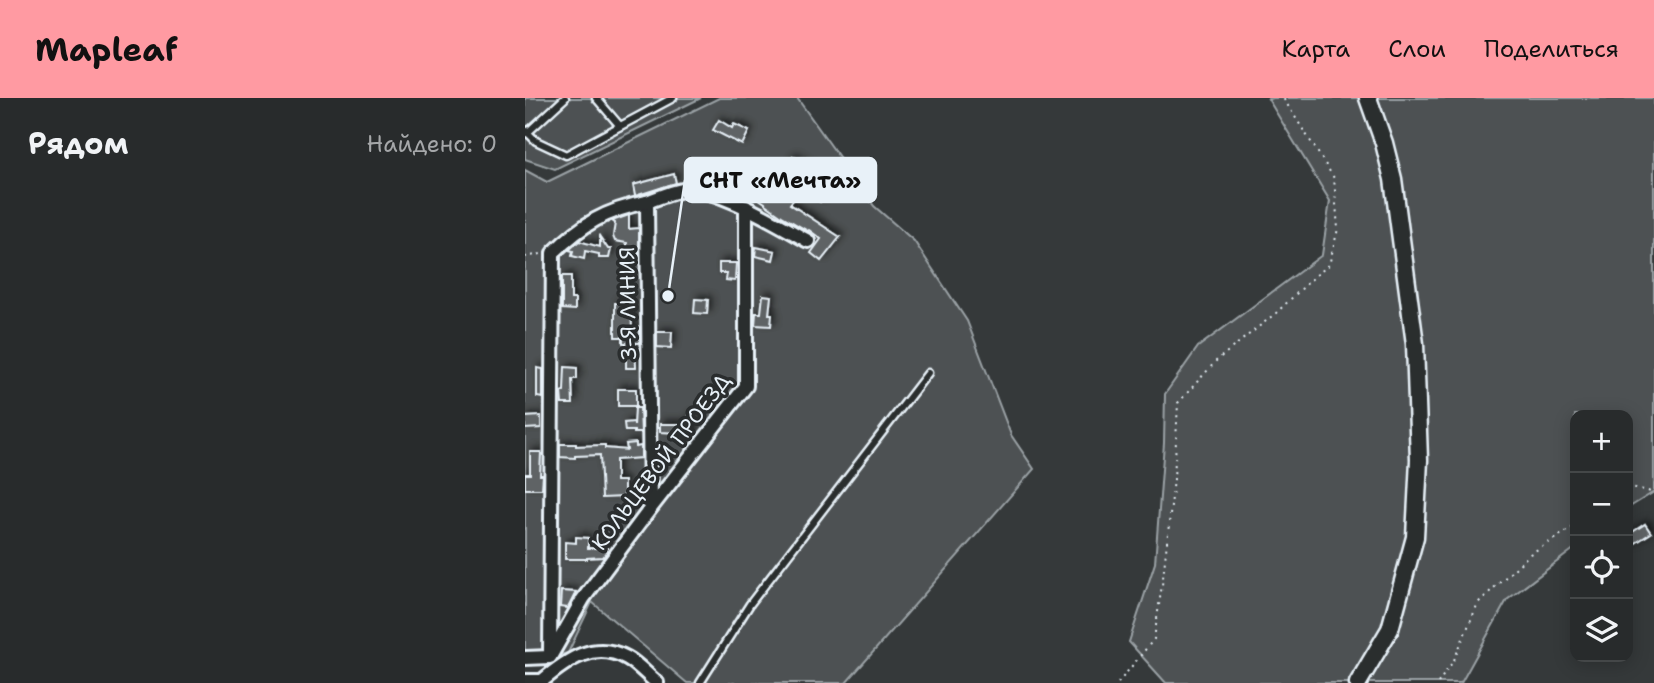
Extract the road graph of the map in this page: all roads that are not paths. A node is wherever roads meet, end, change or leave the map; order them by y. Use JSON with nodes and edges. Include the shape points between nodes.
{"nodes":[{"id":1,"x":565,"y":98,"type":"edge"},
{"id":2,"x":596,"y":98,"type":"edge"},
{"id":3,"x":673,"y":98,"type":"edge"},
{"id":4,"x":1368,"y":98,"type":"edge"},
{"id":5,"x":621,"y":126,"type":"junction"},
{"id":6,"x":526,"y":131,"type":"edge"},
{"id":7,"x":647,"y":202,"type":"junction"},
{"id":8,"x":746,"y":207,"type":"junction"},
{"id":9,"x":808,"y":240,"type":"dead end"},
{"id":10,"x":928,"y":373,"type":"dead end"},
{"id":11,"x":650,"y":509,"type":"junction"},
{"id":12,"x":550,"y":657,"type":"junction"},
{"id":13,"x":525,"y":659,"type":"edge"},
{"id":14,"x":525,"y":681,"type":"edge"},
{"id":15,"x":657,"y":683,"type":"edge"},
{"id":16,"x":700,"y":683,"type":"edge"},
{"id":17,"x":1358,"y":683,"type":"edge"}],
"edges":[{"from":1,"to":6,"type":"lane"},
{"from":2,"to":5,"type":"lane"},
{"from":3,"to":5,"type":"lane"},
{"from":4,"to":17,"type":"street","via":[[1393,179],[1415,344],[1419,460],[1415,537],[1390,629]]},
{"from":5,"to":6,"type":"lane","via":[[566,155],[535,141]]},
{"from":7,"to":8,"type":"street","via":[[684,189],[700,190]]},
{"from":7,"to":11,"type":"street","name":"3-Я ЛИНИЯ"},
{"from":7,"to":12,"type":"street","via":[[600,217],[553,253]]},
{"from":8,"to":9,"type":"street"},
{"from":8,"to":11,"type":"street","name":"КОЛЬЦЕВОЙ ПРОЕЗД","via":[[746,386]]},
{"from":10,"to":16,"type":"lane","via":[[750,604]]},
{"from":11,"to":12,"type":"street","name":"КОЛЬЦЕВОЙ ПРОЕЗД","via":[[583,599]]},
{"from":12,"to":13,"type":"street"},
{"from":14,"to":15,"type":"street","via":[[542,681],[587,652],[607,650],[627,659]]}]}
